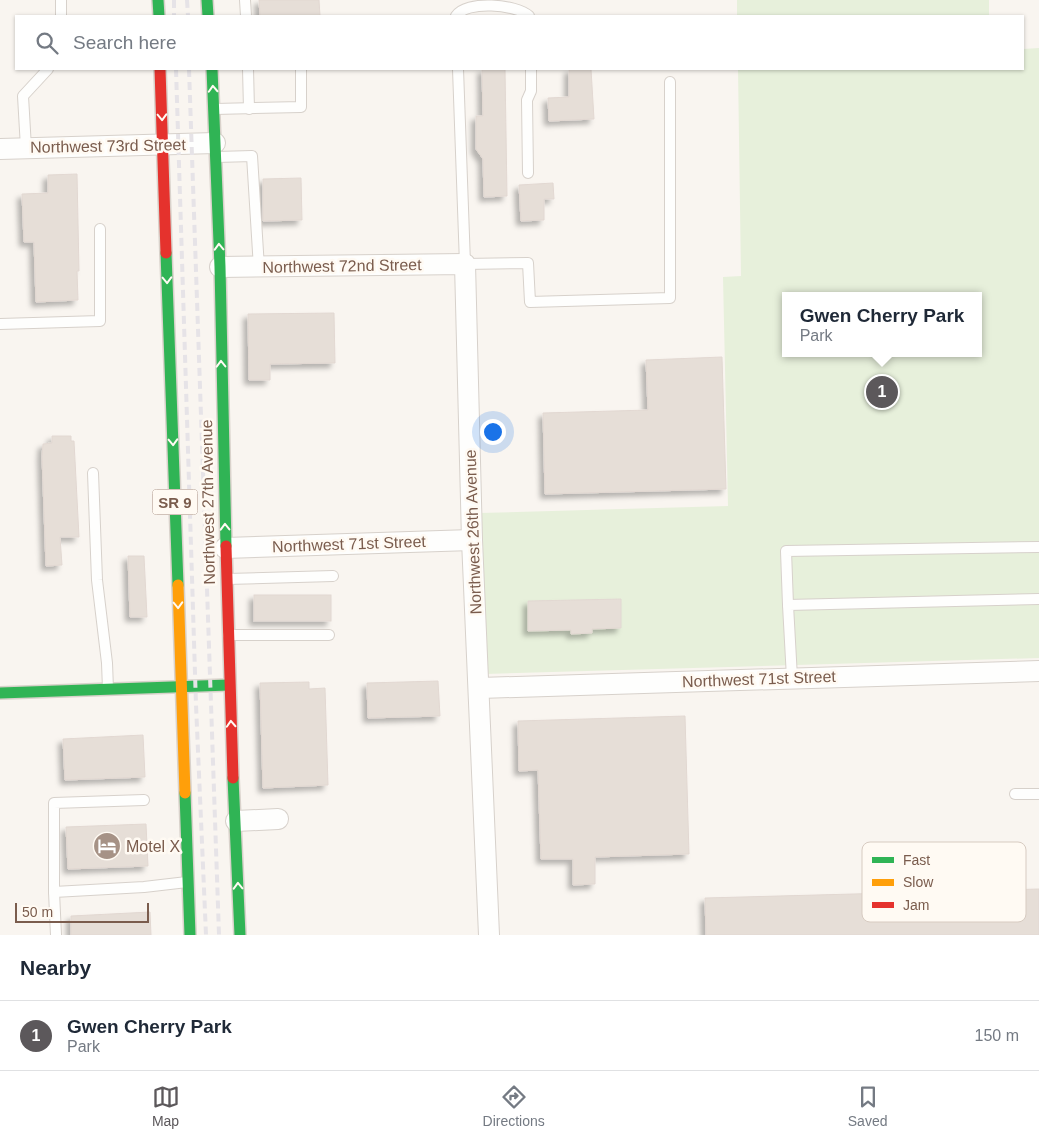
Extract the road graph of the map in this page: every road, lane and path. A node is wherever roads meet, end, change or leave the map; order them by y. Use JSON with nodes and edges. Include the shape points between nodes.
{"nodes":[{"id":1,"x":61,"y":0,"type":"edge"},
{"id":2,"x":158,"y":0,"type":"edge"},
{"id":3,"x":207,"y":0,"type":"edge"},
{"id":4,"x":245,"y":0,"type":"edge"},
{"id":5,"x":61,"y":15,"type":"edge"},
{"id":6,"x":159,"y":15,"type":"edge"},
{"id":7,"x":208,"y":15,"type":"edge"},
{"id":8,"x":246,"y":15,"type":"edge"},
{"id":9,"x":456,"y":15,"type":"edge"},
{"id":10,"x":528,"y":15,"type":"edge"},
{"id":11,"x":47,"y":70,"type":"edge"},
{"id":12,"x":160,"y":70,"type":"edge"},
{"id":13,"x":212,"y":70,"type":"edge"},
{"id":14,"x":248,"y":70,"type":"edge"},
{"id":15,"x":302,"y":70,"type":"edge"},
{"id":16,"x":458,"y":70,"type":"edge"},
{"id":17,"x":531,"y":70,"type":"edge"},
{"id":18,"x":670,"y":82,"type":"dead end"},
{"id":19,"x":214,"y":109,"type":"junction"},
{"id":20,"x":249,"y":109,"type":"junction"},
{"id":21,"x":163,"y":146,"type":"junction"},
{"id":22,"x":26,"y":148,"type":"junction"},
{"id":23,"x":0,"y":149,"type":"edge"},
{"id":24,"x":216,"y":150,"type":"junction"},
{"id":25,"x":528,"y":173,"type":"dead end"},
{"id":26,"x":100,"y":229,"type":"dead end"},
{"id":27,"x":464,"y":264,"type":"junction"},
{"id":28,"x":220,"y":267,"type":"junction"},
{"id":29,"x":259,"y":268,"type":"junction"},
{"id":30,"x":0,"y":324,"type":"edge"},
{"id":31,"x":93,"y":473,"type":"dead end"},
{"id":32,"x":472,"y":540,"type":"junction"},
{"id":33,"x":1039,"y":547,"type":"edge"},
{"id":34,"x":225,"y":548,"type":"junction"},
{"id":35,"x":333,"y":576,"type":"dead end"},
{"id":36,"x":226,"y":579,"type":"junction"},
{"id":37,"x":1039,"y":599,"type":"edge"},
{"id":38,"x":788,"y":605,"type":"junction"},
{"id":39,"x":330,"y":634,"type":"dead end"},
{"id":40,"x":227,"y":635,"type":"junction"},
{"id":41,"x":1039,"y":671,"type":"edge"},
{"id":42,"x":792,"y":678,"type":"junction"},
{"id":43,"x":229,"y":685,"type":"junction"},
{"id":44,"x":181,"y":687,"type":"junction"},
{"id":45,"x":480,"y":688,"type":"junction"},
{"id":46,"x":108,"y":690,"type":"junction"},
{"id":47,"x":0,"y":693,"type":"edge"},
{"id":48,"x":1014,"y":794,"type":"dead end"},
{"id":49,"x":1039,"y":794,"type":"edge"},
{"id":50,"x":144,"y":800,"type":"dead end"},
{"id":51,"x":278,"y":819,"type":"dead end"},
{"id":52,"x":236,"y":821,"type":"junction"},
{"id":53,"x":188,"y":881,"type":"junction"},
{"id":54,"x":54,"y":892,"type":"junction"},
{"id":55,"x":56,"y":935,"type":"edge"},
{"id":56,"x":190,"y":935,"type":"edge"},
{"id":57,"x":240,"y":935,"type":"edge"},
{"id":58,"x":490,"y":935,"type":"edge"}],
"edges":[{"from":1,"to":5,"type":"lane"},
{"from":2,"to":6,"type":"main road"},
{"from":3,"to":7,"type":"main road"},
{"from":4,"to":8,"type":"lane"},
{"from":9,"to":10,"type":"lane","via":[[465,8],[483,4],[522,10]]},
{"from":11,"to":22,"type":"lane","via":[[23,96]]},
{"from":12,"to":21,"type":"main road","name":"Northwest 27th Avenue","number":"SR 9","one_way":true},
{"from":19,"to":13,"type":"main road","name":"Northwest 27th Avenue","one_way":true},
{"from":14,"to":20,"type":"lane"},
{"from":15,"to":20,"type":"lane","via":[[301,108]]},
{"from":16,"to":27,"type":"lane","name":"Northwest 26th Avenue"},
{"from":17,"to":25,"type":"lane","via":[[531,90],[527,100]]},
{"from":18,"to":27,"type":"lane","via":[[670,298],[530,302],[528,263]]},
{"from":19,"to":20,"type":"lane"},
{"from":19,"to":24,"type":"main road","name":"Northwest 27th Avenue"},
{"from":21,"to":22,"type":"street","name":"Northwest 73rd Street"},
{"from":21,"to":24,"type":"street","name":"Northwest 73rd Street"},
{"from":21,"to":44,"type":"main road","name":"Northwest 27th Avenue","number":"SR 9","one_way":true},
{"from":22,"to":23,"type":"street","name":"Northwest 73rd Street"},
{"from":28,"to":24,"type":"main road","name":"Northwest 27th Avenue","one_way":true},
{"from":24,"to":29,"type":"lane","via":[[252,156]]},
{"from":26,"to":30,"type":"lane","via":[[100,321]]},
{"from":27,"to":29,"type":"street","name":"Northwest 72nd Street"},
{"from":27,"to":32,"type":"street","name":"Northwest 26th Avenue"},
{"from":28,"to":29,"type":"street","name":"Northwest 72nd Street"},
{"from":34,"to":28,"type":"main road","name":"Northwest 27th Avenue","one_way":true},
{"from":31,"to":46,"type":"lane","via":[[97,580]]},
{"from":32,"to":34,"type":"street","name":"Northwest 71st Street"},
{"from":32,"to":45,"type":"street","name":"Northwest 26th Avenue"},
{"from":33,"to":38,"type":"lane","via":[[786,551]]},
{"from":34,"to":36,"type":"main road","name":"Northwest 27th Avenue"},
{"from":35,"to":36,"type":"lane"},
{"from":36,"to":40,"type":"main road","name":"Northwest 27th Avenue"},
{"from":37,"to":38,"type":"lane"},
{"from":38,"to":42,"type":"lane"},
{"from":39,"to":40,"type":"lane"},
{"from":40,"to":43,"type":"main road","name":"Northwest 27th Avenue"},
{"from":41,"to":42,"type":"street","name":"Northwest 71st Street"},
{"from":42,"to":45,"type":"street","name":"Northwest 71st Street"},
{"from":43,"to":44,"type":"main road"},
{"from":52,"to":43,"type":"main road","name":"Northwest 27th Avenue","one_way":true},
{"from":44,"to":46,"type":"main road"},
{"from":44,"to":53,"type":"main road","name":"Northwest 27th Avenue","number":"SR 9"},
{"from":45,"to":58,"type":"street","name":"Northwest 26th Avenue"},
{"from":46,"to":47,"type":"main road"},
{"from":48,"to":49,"type":"lane"},
{"from":50,"to":54,"type":"lane","via":[[54,803]]},
{"from":51,"to":52,"type":"street"},
{"from":57,"to":52,"type":"main road","name":"Northwest 27th Avenue","one_way":true},
{"from":53,"to":54,"type":"lane"},
{"from":53,"to":56,"type":"main road","name":"Northwest 27th Avenue","number":"SR 9"},
{"from":54,"to":55,"type":"lane"}]}
